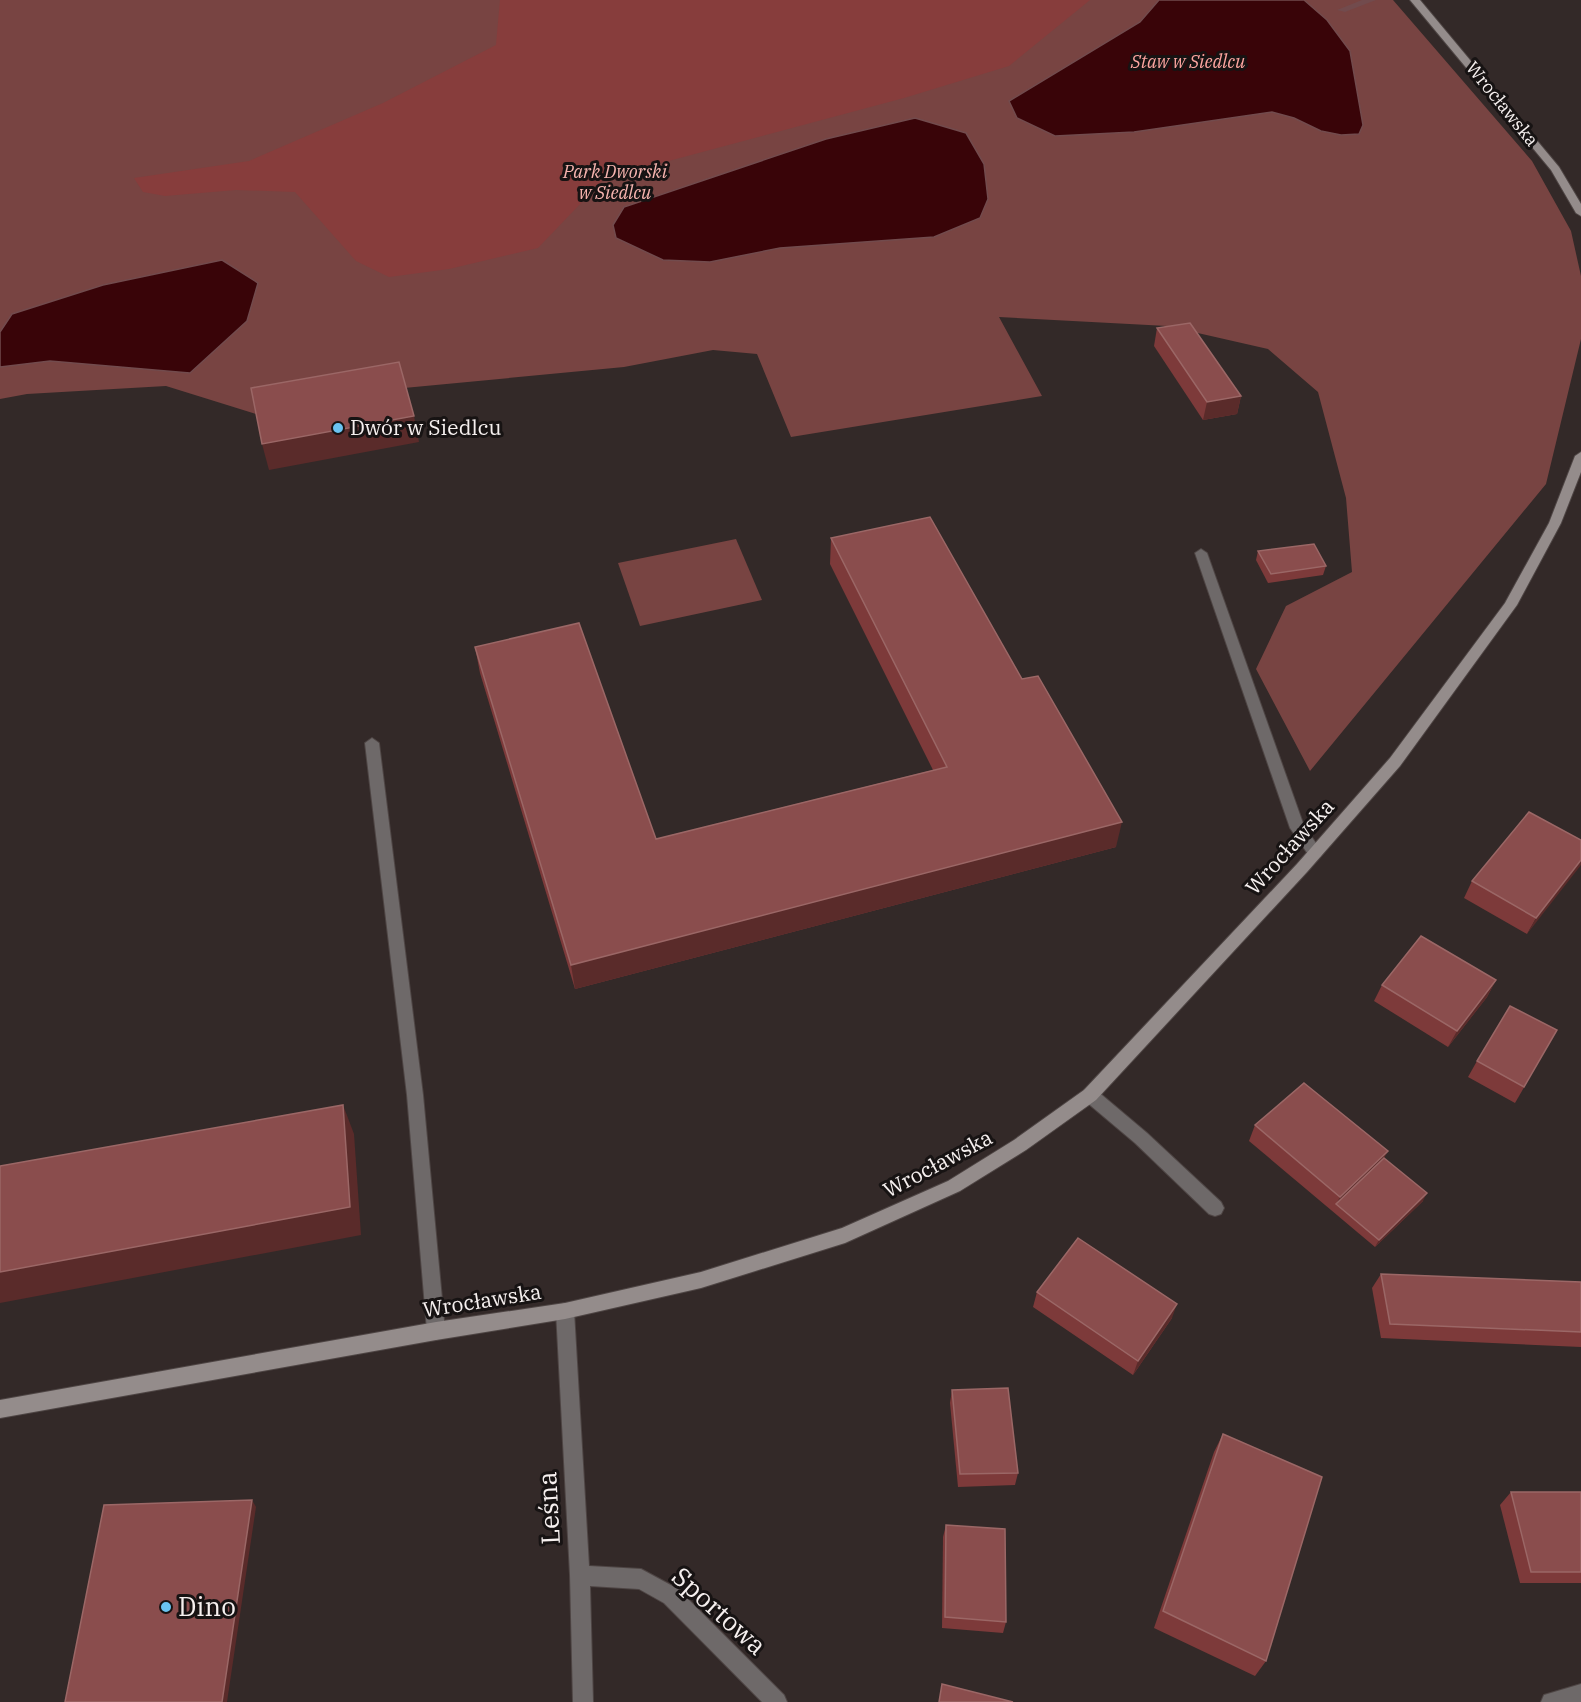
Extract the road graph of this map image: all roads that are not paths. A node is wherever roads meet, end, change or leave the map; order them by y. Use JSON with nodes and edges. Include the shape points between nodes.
{"nodes":[{"id":1,"x":1415,"y":0,"type":"edge"},
{"id":2,"x":1581,"y":213,"type":"edge"},
{"id":3,"x":1581,"y":456,"type":"edge"},
{"id":4,"x":1201,"y":553,"type":"dead end"},
{"id":5,"x":372,"y":742,"type":"dead end"},
{"id":6,"x":1316,"y":853,"type":"junction"},
{"id":7,"x":1090,"y":1095,"type":"junction"},
{"id":8,"x":1215,"y":1208,"type":"dead end"},
{"id":9,"x":565,"y":1311,"type":"junction"},
{"id":10,"x":436,"y":1331,"type":"junction"},
{"id":11,"x":0,"y":1409,"type":"edge"},
{"id":12,"x":580,"y":1575,"type":"junction"},
{"id":13,"x":1581,"y":1694,"type":"edge"},
{"id":14,"x":583,"y":1702,"type":"edge"},
{"id":15,"x":777,"y":1702,"type":"edge"},
{"id":16,"x":1551,"y":1702,"type":"edge"}],
"edges":[{"from":1,"to":2,"type":"street","name":"Wrocławska","via":[[1555,169]]},
{"from":3,"to":6,"type":"street","name":"Wrocławska","via":[[1555,524],[1510,605],[1395,762]]},
{"from":4,"to":6,"type":"street","via":[[1297,828]]},
{"from":5,"to":10,"type":"street","via":[[415,1095]]},
{"from":6,"to":7,"type":"street","name":"Wrocławska"},
{"from":7,"to":8,"type":"street"},
{"from":7,"to":9,"type":"street","name":"Wrocławska","via":[[954,1186],[845,1236],[701,1280]]},
{"from":9,"to":10,"type":"street","name":"Wrocławska"},
{"from":9,"to":12,"type":"street","name":"Leśna"},
{"from":10,"to":11,"type":"street","name":"Wrocławska"},
{"from":12,"to":14,"type":"street","name":"Leśna"},
{"from":12,"to":15,"type":"street","name":"Sportowa","via":[[641,1579],[671,1596]]},
{"from":13,"to":16,"type":"street"}]}
